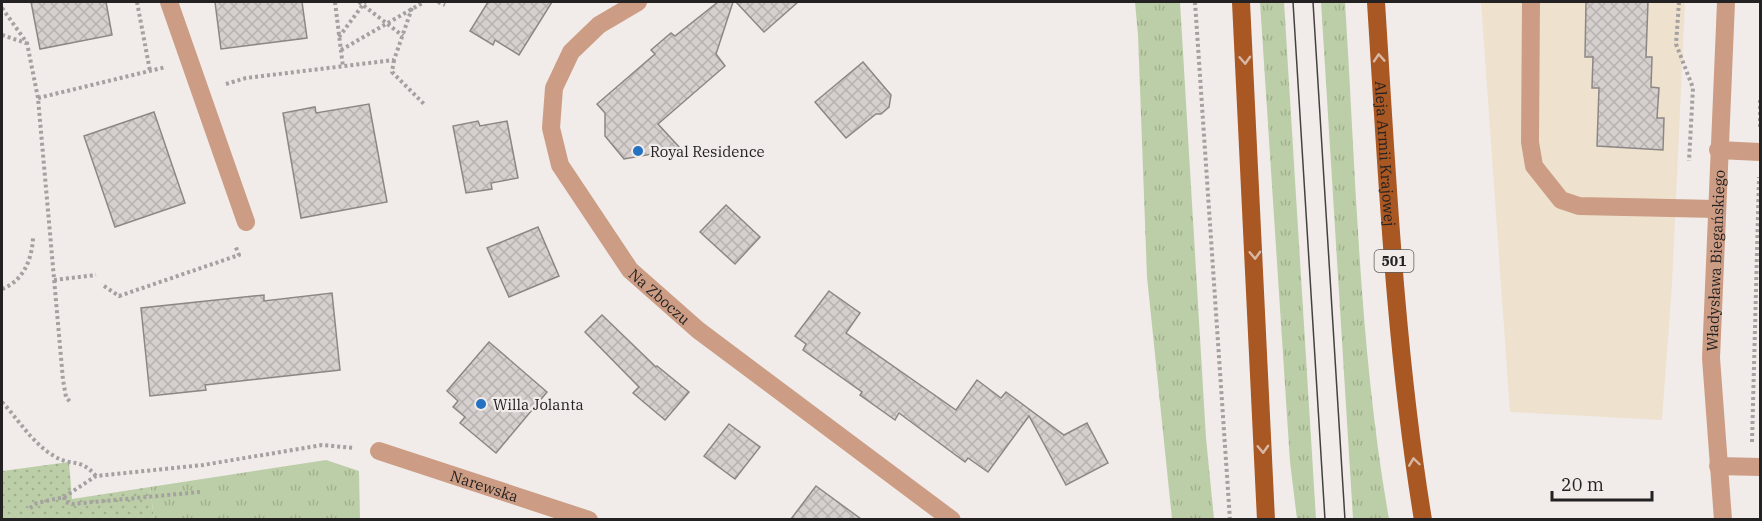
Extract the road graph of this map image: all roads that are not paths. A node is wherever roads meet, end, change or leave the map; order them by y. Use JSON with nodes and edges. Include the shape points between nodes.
{"nodes":[{"id":1,"x":169,"y":2,"type":"edge"},
{"id":2,"x":638,"y":2,"type":"edge"},
{"id":3,"x":1241,"y":2,"type":"edge"},
{"id":4,"x":1376,"y":2,"type":"edge"},
{"id":5,"x":1531,"y":2,"type":"edge"},
{"id":6,"x":1726,"y":2,"type":"edge"},
{"id":7,"x":1718,"y":150,"type":"junction"},
{"id":8,"x":1760,"y":152,"type":"edge"},
{"id":9,"x":1716,"y":209,"type":"junction"},
{"id":10,"x":246,"y":222,"type":"dead end"},
{"id":11,"x":379,"y":451,"type":"road end"},
{"id":12,"x":1718,"y":466,"type":"junction"},
{"id":13,"x":1758,"y":467,"type":"edge"},
{"id":14,"x":589,"y":519,"type":"edge"},
{"id":15,"x":952,"y":519,"type":"edge"},
{"id":16,"x":1266,"y":519,"type":"edge"},
{"id":17,"x":1423,"y":519,"type":"edge"},
{"id":18,"x":1723,"y":519,"type":"edge"}],
"edges":[{"from":1,"to":10,"type":"street"},
{"from":2,"to":15,"type":"street","name":"Na Zboczu","via":[[599,25],[571,52],[554,88],[551,128],[560,165],[630,270],[698,330]]},
{"from":3,"to":16,"type":"main road","one_way":true},
{"from":17,"to":4,"type":"main road","name":"Aleja Armii Krajowej","number":"501","one_way":true,"via":[[1413,458],[1389,211]]},
{"from":5,"to":9,"type":"street","via":[[1530,142],[1534,166],[1561,200],[1579,206]]},
{"from":6,"to":7,"type":"street","name":"Władysława Biegańskiego"},
{"from":7,"to":8,"type":"street"},
{"from":7,"to":9,"type":"street","name":"Władysława Biegańskiego"},
{"from":9,"to":12,"type":"street","name":"Władysława Biegańskiego","via":[[1711,358]]},
{"from":11,"to":14,"type":"street","name":"Narewska"},
{"from":12,"to":13,"type":"street"},
{"from":12,"to":18,"type":"street","name":"Władysława Biegańskiego"}]}
